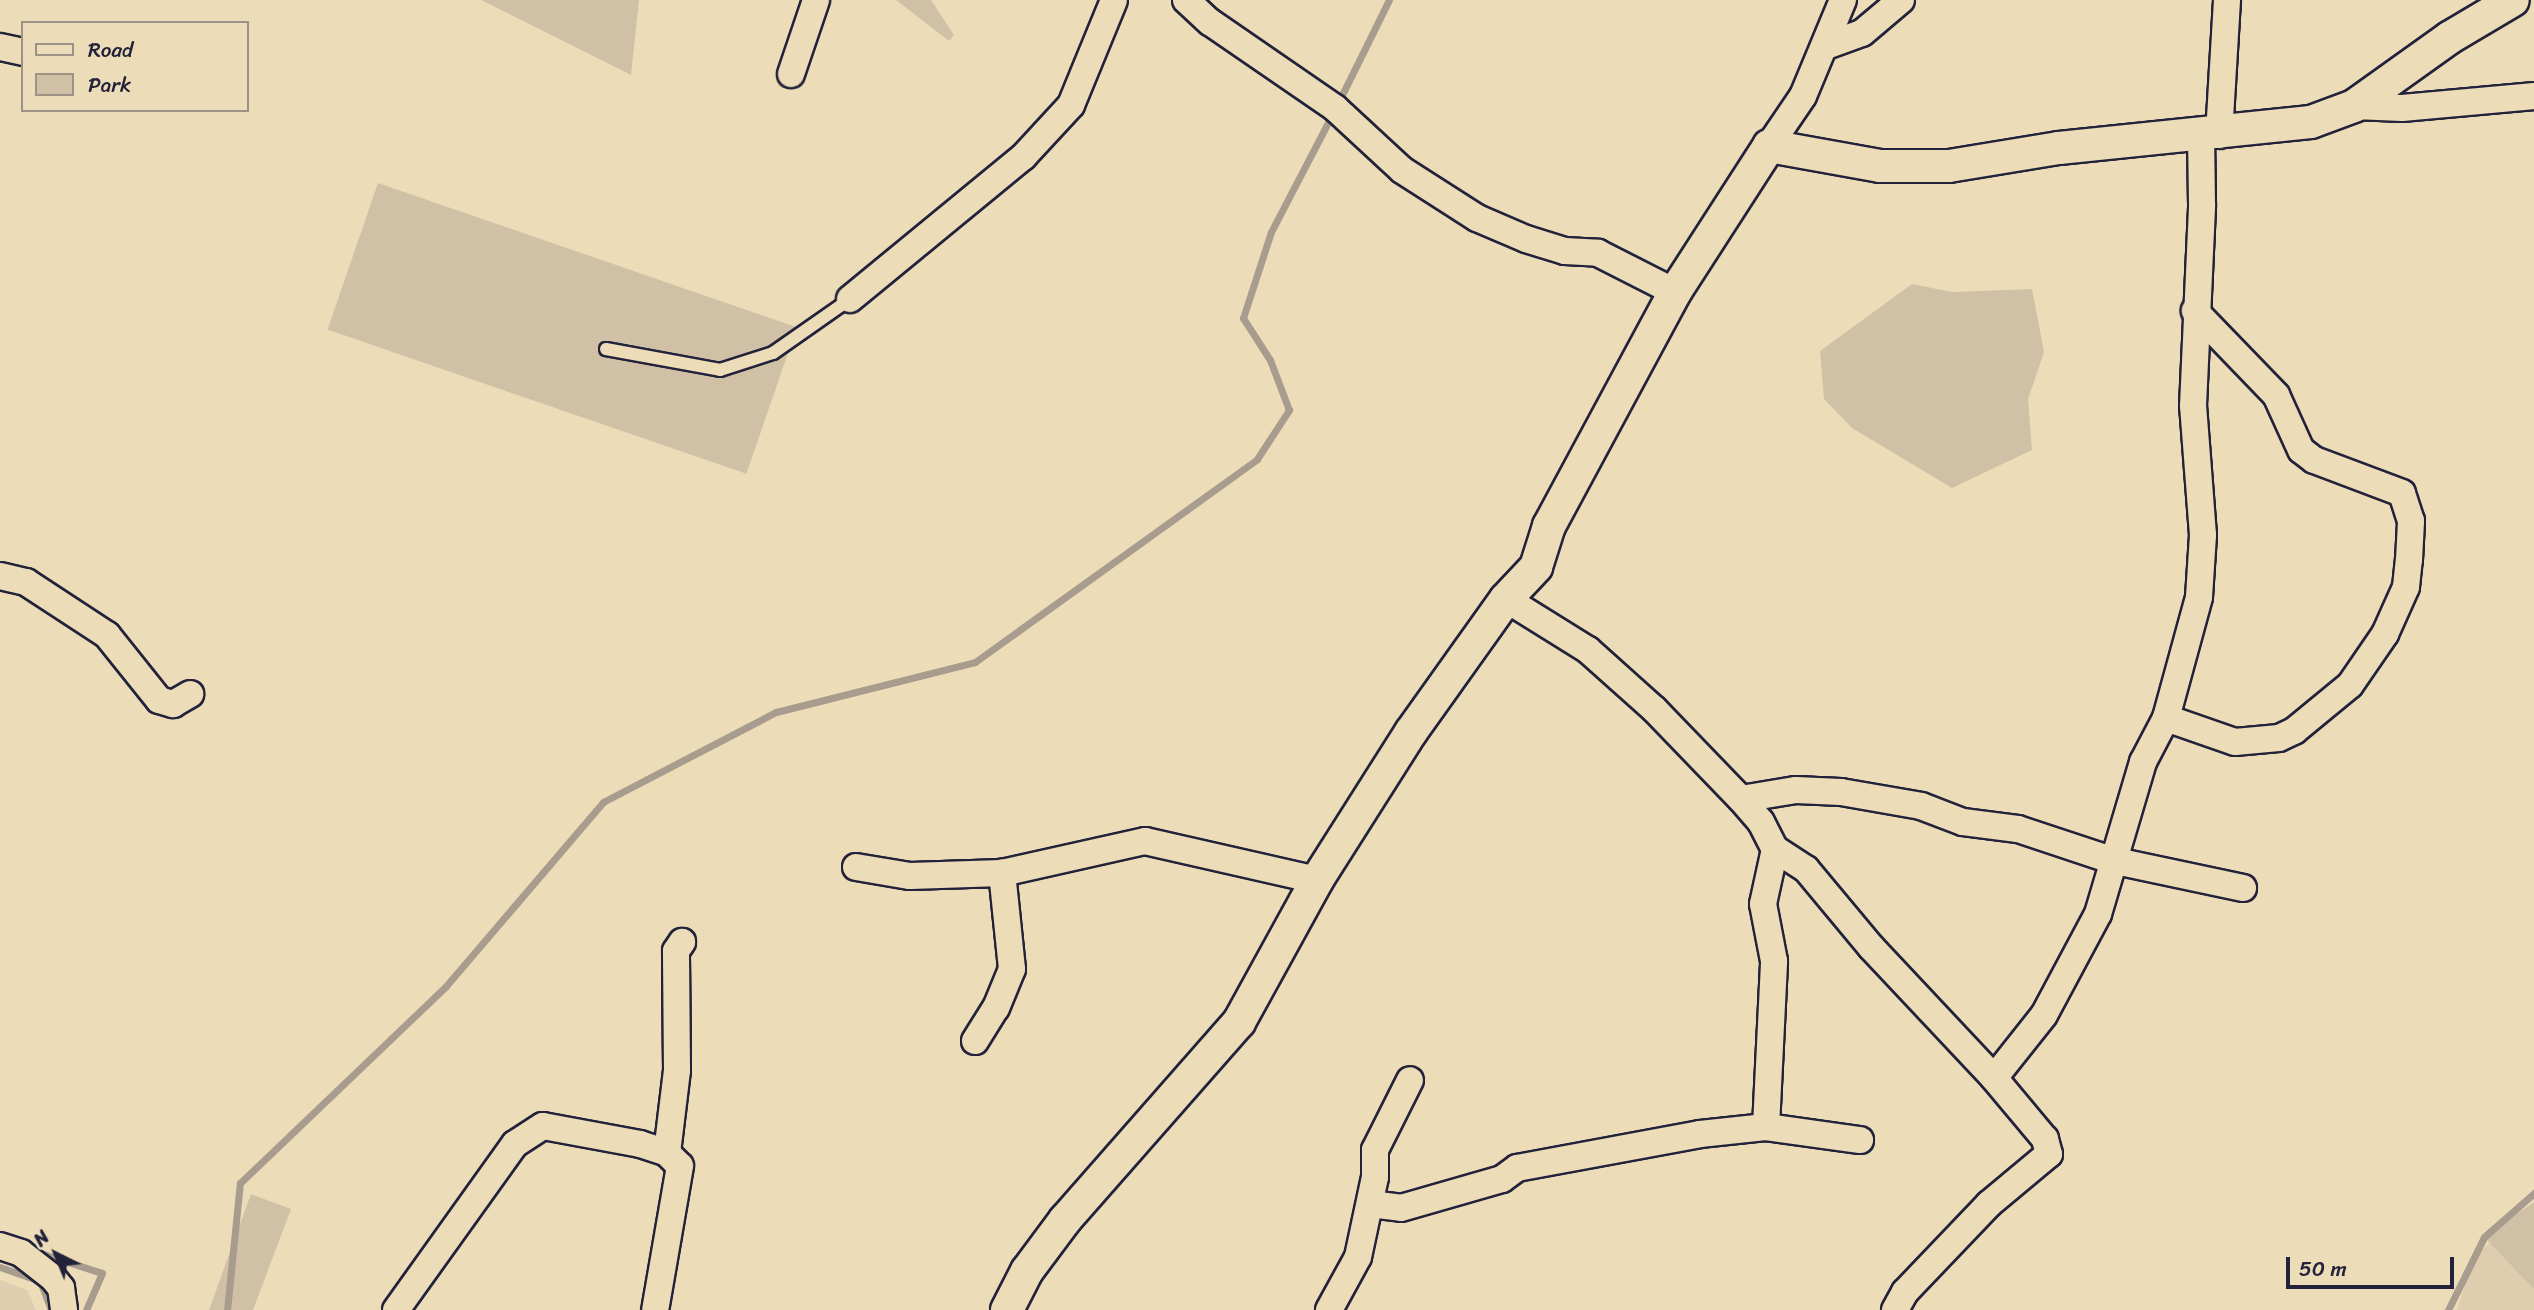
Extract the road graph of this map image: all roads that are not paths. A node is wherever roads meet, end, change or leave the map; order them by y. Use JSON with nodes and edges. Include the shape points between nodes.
{"nodes":[{"id":1,"x":816,"y":0,"type":"edge"},
{"id":2,"x":1114,"y":0,"type":"edge"},
{"id":3,"x":1186,"y":0,"type":"edge"},
{"id":4,"x":1843,"y":0,"type":"edge"},
{"id":5,"x":1901,"y":0,"type":"edge"},
{"id":6,"x":2227,"y":0,"type":"edge"},
{"id":7,"x":2513,"y":0,"type":"edge"},
{"id":8,"x":1826,"y":46,"type":"junction"},
{"id":9,"x":0,"y":47,"type":"edge"},
{"id":10,"x":21,"y":52,"type":"edge"},
{"id":11,"x":791,"y":74,"type":"dead end"},
{"id":12,"x":2534,"y":96,"type":"edge"},
{"id":13,"x":2354,"y":106,"type":"junction"},
{"id":14,"x":2210,"y":135,"type":"junction"},
{"id":15,"x":1769,"y":146,"type":"junction"},
{"id":16,"x":1675,"y":292,"type":"junction"},
{"id":17,"x":850,"y":299,"type":"joint"},
{"id":18,"x":2195,"y":311,"type":"junction"},
{"id":19,"x":606,"y":349,"type":"dead end"},
{"id":20,"x":0,"y":576,"type":"edge"},
{"id":21,"x":1506,"y":599,"type":"junction"},
{"id":22,"x":190,"y":694,"type":"dead end"},
{"id":23,"x":2166,"y":719,"type":"junction"},
{"id":24,"x":1741,"y":799,"type":"junction"},
{"id":25,"x":1774,"y":849,"type":"junction"},
{"id":26,"x":2111,"y":860,"type":"junction"},
{"id":27,"x":856,"y":867,"type":"dead end"},
{"id":28,"x":1002,"y":873,"type":"junction"},
{"id":29,"x":1317,"y":880,"type":"junction"},
{"id":30,"x":2243,"y":888,"type":"dead end"},
{"id":31,"x":682,"y":942,"type":"dead end"},
{"id":32,"x":975,"y":1041,"type":"dead end"},
{"id":33,"x":1994,"y":1078,"type":"junction"},
{"id":34,"x":1410,"y":1080,"type":"dead end"},
{"id":35,"x":1766,"y":1127,"type":"junction"},
{"id":36,"x":1860,"y":1140,"type":"dead end"},
{"id":37,"x":667,"y":1153,"type":"junction"},
{"id":38,"x":1370,"y":1204,"type":"junction"},
{"id":39,"x":0,"y":1246,"type":"edge"},
{"id":40,"x":64,"y":1310,"type":"edge"},
{"id":41,"x":396,"y":1310,"type":"edge"},
{"id":42,"x":655,"y":1310,"type":"edge"},
{"id":43,"x":1006,"y":1310,"type":"edge"},
{"id":44,"x":1329,"y":1310,"type":"edge"},
{"id":45,"x":1895,"y":1310,"type":"edge"}],
"edges":[{"from":1,"to":11,"type":"street"},
{"from":2,"to":17,"type":"street","via":[[1071,105],[1023,157]]},
{"from":3,"to":16,"type":"street","via":[[1210,22],[1335,108],[1402,170],[1477,218],[1565,251],[1598,253]]},
{"from":4,"to":8,"type":"street"},
{"from":5,"to":8,"type":"street","via":[[1862,33]]},
{"from":6,"to":14,"type":"street"},
{"from":7,"to":13,"type":"street","via":[[2449,38]]},
{"from":8,"to":15,"type":"street","via":[[1803,96]]},
{"from":9,"to":10,"type":"street"},
{"from":12,"to":13,"type":"street","via":[[2403,108]]},
{"from":13,"to":14,"type":"street","via":[[2311,122]]},
{"from":14,"to":15,"type":"street","via":[[2059,148],[1949,166],[1880,166]]},
{"from":14,"to":18,"type":"street"},
{"from":15,"to":16,"type":"street"},
{"from":16,"to":21,"type":"street","via":[[1549,526],[1536,567]]},
{"from":17,"to":19,"type":"lane","via":[[773,353],[720,370]]},
{"from":18,"to":23,"type":"street","via":[[2193,406],[2203,536],[2199,597]]},
{"from":18,"to":23,"type":"street","via":[[2276,396],[2301,450],[2402,493],[2411,521],[2409,560],[2406,587],[2385,634],[2350,685],[2294,731],[2279,738],[2235,742]]},
{"from":20,"to":22,"type":"street","via":[[26,582],[107,635],[159,700],[173,704]]},
{"from":21,"to":24,"type":"street","via":[[1588,650],[1654,709]]},
{"from":21,"to":29,"type":"street","via":[[1410,732]]},
{"from":23,"to":26,"type":"street","via":[[2143,762]]},
{"from":24,"to":25,"type":"street","via":[[1761,822]]},
{"from":24,"to":26,"type":"street","via":[[1796,790],[1841,792],[1921,806],[1963,822],[2018,830]]},
{"from":25,"to":33,"type":"street","via":[[1805,869]]},
{"from":25,"to":35,"type":"street","via":[[1763,904],[1774,961]]},
{"from":26,"to":30,"type":"street"},
{"from":26,"to":33,"type":"street","via":[[2098,914],[2066,979],[2027,1040]]},
{"from":27,"to":28,"type":"street","via":[[910,876]]},
{"from":28,"to":29,"type":"street","via":[[1145,841]]},
{"from":28,"to":32,"type":"street","via":[[1012,969],[996,1008]]},
{"from":29,"to":43,"type":"street","via":[[1239,1022],[1065,1220],[1027,1271]]},
{"from":31,"to":37,"type":"street","via":[[676,951],[677,1070]]},
{"from":33,"to":45,"type":"street","via":[[2045,1139],[2049,1154],[1989,1204],[1905,1292]]},
{"from":34,"to":38,"type":"street","via":[[1376,1150]]},
{"from":35,"to":36,"type":"street"},
{"from":35,"to":38,"type":"street","via":[[1700,1134],[1517,1168],[1502,1179],[1401,1208]]},
{"from":37,"to":41,"type":"street","via":[[591,1132],[544,1126],[528,1133],[515,1144]]},
{"from":37,"to":42,"type":"street","via":[[680,1166]]},
{"from":38,"to":44,"type":"street","via":[[1358,1257]]},
{"from":39,"to":40,"type":"street","via":[[21,1253],[53,1278],[61,1288]]}]}
